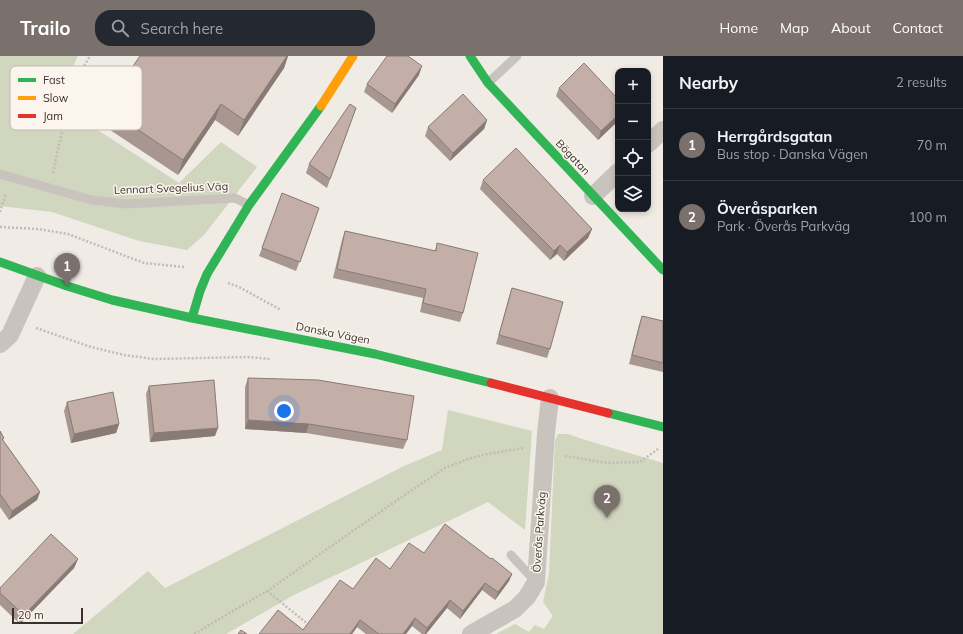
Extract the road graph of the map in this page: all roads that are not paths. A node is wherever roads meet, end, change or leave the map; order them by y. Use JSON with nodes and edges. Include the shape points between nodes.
{"nodes":[{"id":1,"x":353,"y":56,"type":"edge"},
{"id":2,"x":470,"y":56,"type":"edge"},
{"id":3,"x":517,"y":56,"type":"edge"},
{"id":4,"x":488,"y":83,"type":"junction"},
{"id":5,"x":663,"y":130,"type":"edge"},
{"id":6,"x":651,"y":141,"type":"edge"},
{"id":7,"x":0,"y":174,"type":"edge"},
{"id":8,"x":615,"y":175,"type":"edge"},
{"id":9,"x":593,"y":196,"type":"junction"},
{"id":10,"x":249,"y":206,"type":"junction"},
{"id":11,"x":0,"y":262,"type":"edge"},
{"id":12,"x":663,"y":270,"type":"edge"},
{"id":13,"x":37,"y":276,"type":"junction"},
{"id":14,"x":192,"y":318,"type":"junction"},
{"id":15,"x":0,"y":344,"type":"edge"},
{"id":16,"x":550,"y":398,"type":"junction"},
{"id":17,"x":663,"y":427,"type":"edge"},
{"id":18,"x":511,"y":555,"type":"dead end"},
{"id":19,"x":536,"y":582,"type":"junction"},
{"id":20,"x":471,"y":634,"type":"edge"}],
"edges":[{"from":1,"to":10,"type":"street"},
{"from":2,"to":4,"type":"street","name":"Bögatan"},
{"from":3,"to":4,"type":"lane"},
{"from":4,"to":9,"type":"street","name":"Bögatan"},
{"from":5,"to":6,"type":"street"},
{"from":7,"to":10,"type":"lane","name":"Lennart Svegelius Väg","via":[[92,200],[126,204],[235,198]]},
{"from":8,"to":9,"type":"street"},
{"from":9,"to":12,"type":"street","name":"Bögatan"},
{"from":10,"to":14,"type":"street","via":[[208,274]]},
{"from":11,"to":13,"type":"street","name":"Danska Vägen"},
{"from":13,"to":14,"type":"street","name":"Danska Vägen","via":[[112,300]]},
{"from":13,"to":15,"type":"street","via":[[10,335]]},
{"from":14,"to":16,"type":"street","name":"Danska Vägen","via":[[375,354]]},
{"from":16,"to":17,"type":"street","name":"Danska Vägen"},
{"from":16,"to":19,"type":"street","name":"Överås Parkväg"},
{"from":18,"to":19,"type":"lane"},
{"from":19,"to":20,"type":"street","name":"Överås Parkväg","via":[[527,597],[515,609]]}]}
